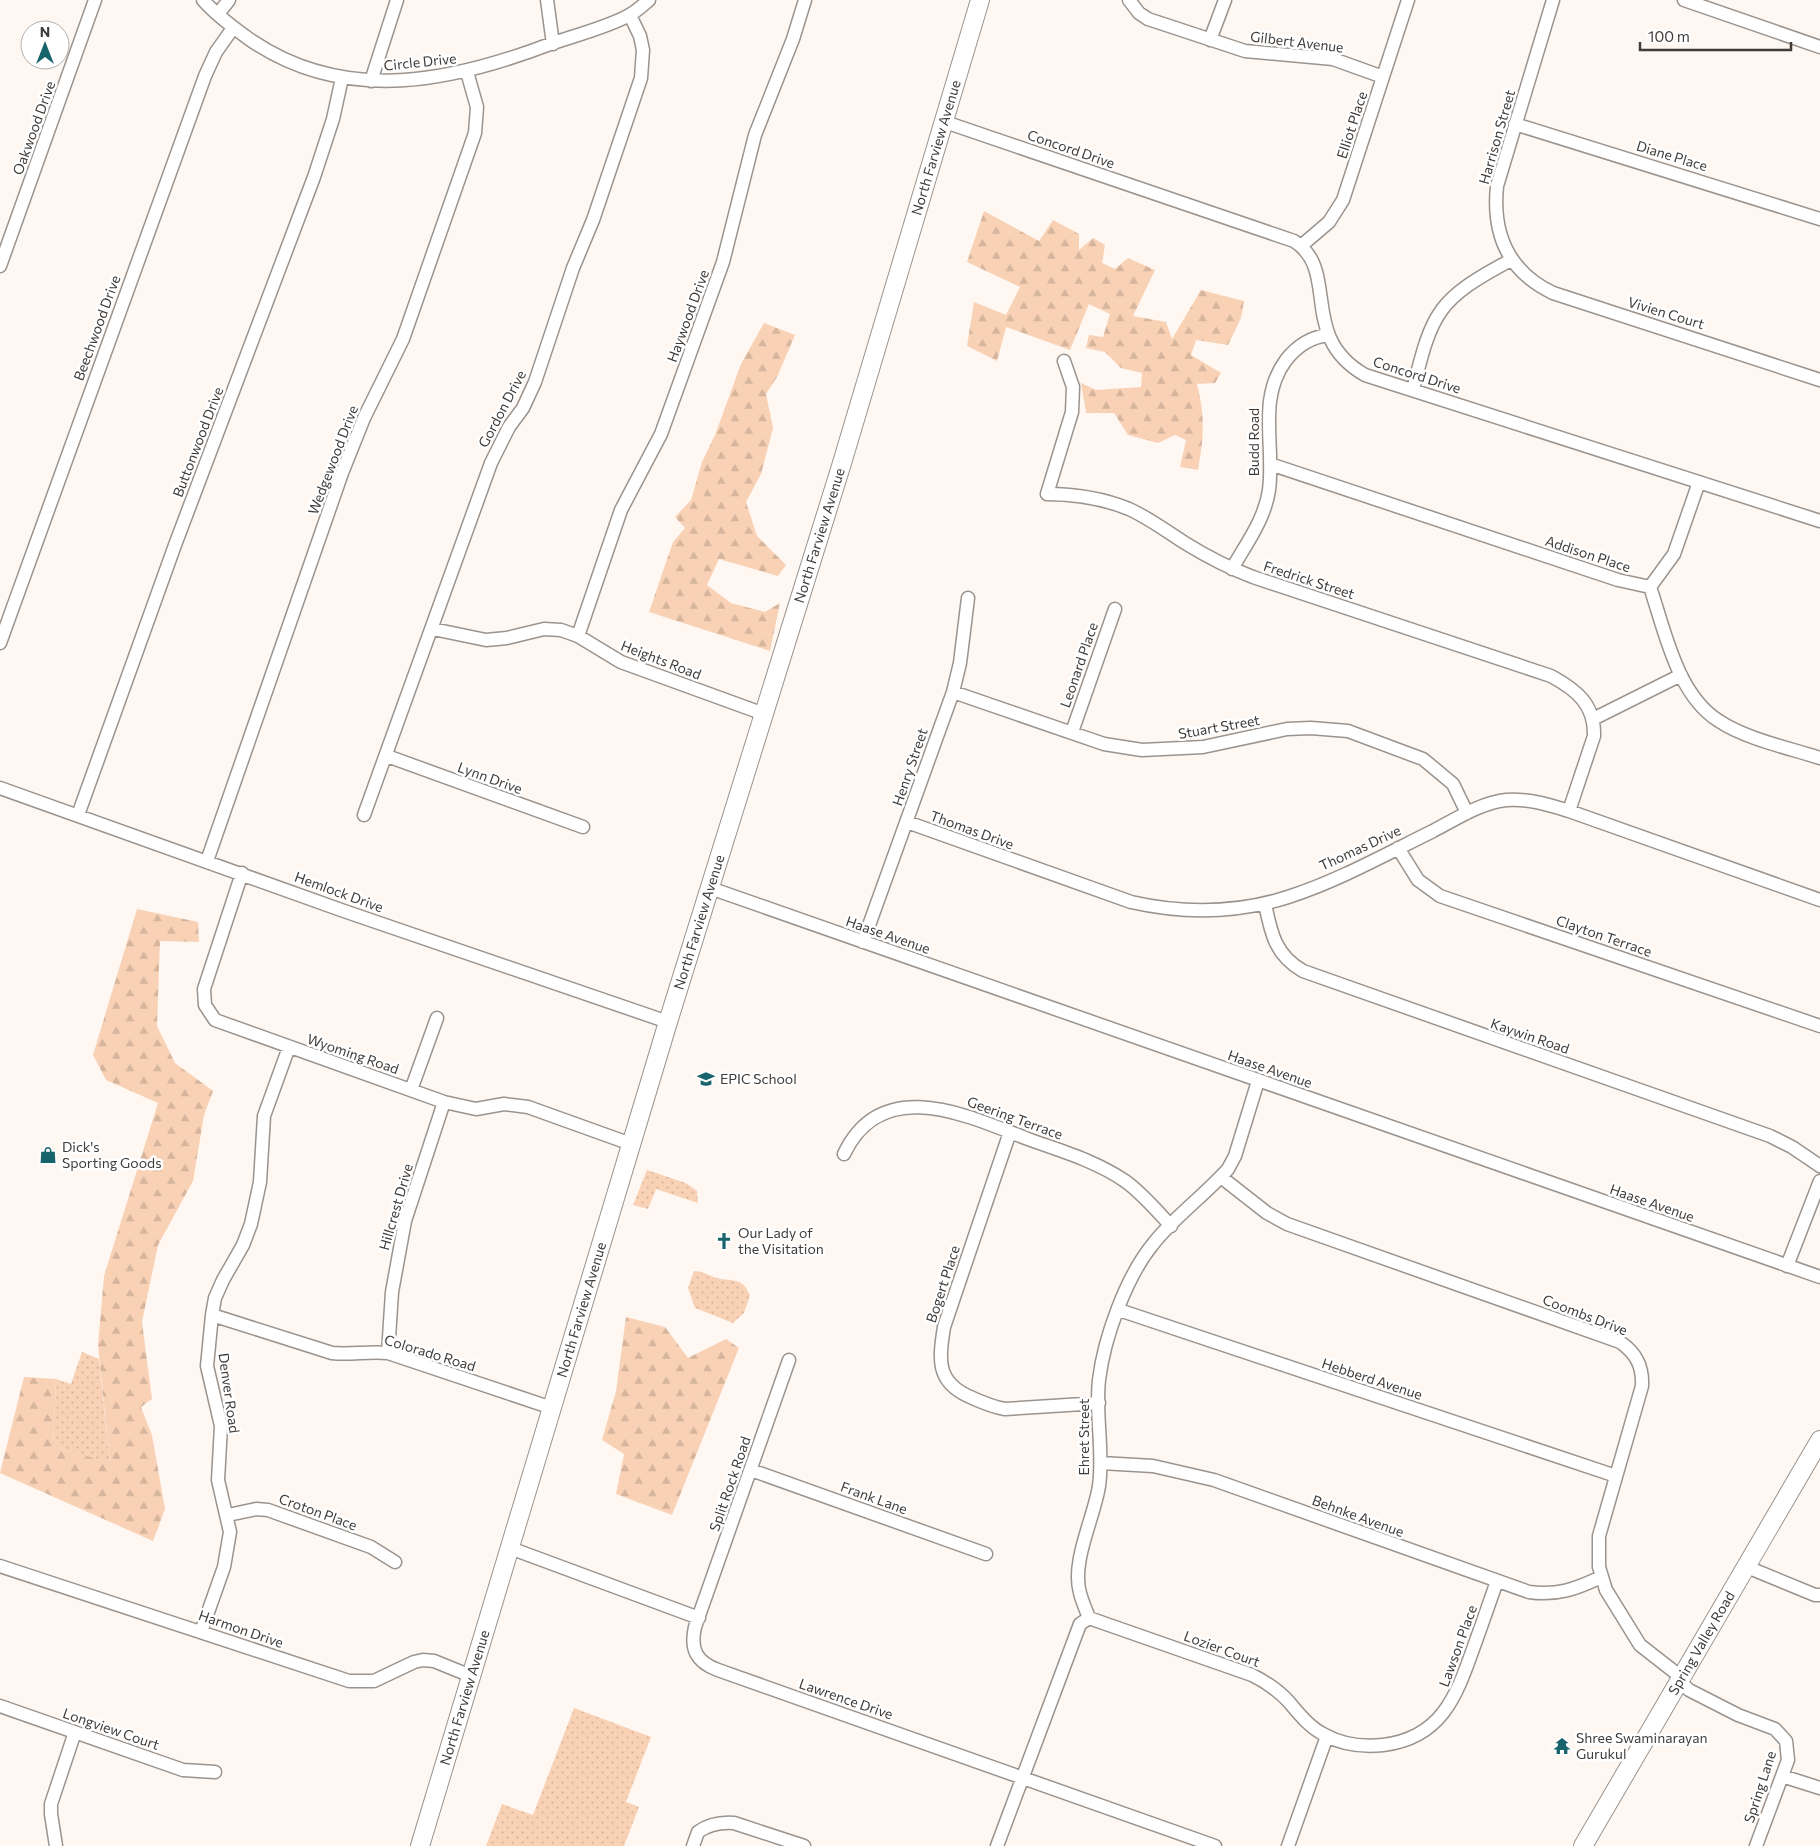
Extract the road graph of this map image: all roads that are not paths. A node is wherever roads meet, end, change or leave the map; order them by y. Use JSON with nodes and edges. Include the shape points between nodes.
{"nodes":[{"id":1,"x":95,"y":0,"type":"edge"},
{"id":2,"x":203,"y":0,"type":"edge"},
{"id":3,"x":229,"y":0,"type":"edge"},
{"id":4,"x":397,"y":0,"type":"edge"},
{"id":5,"x":547,"y":0,"type":"edge"},
{"id":6,"x":649,"y":0,"type":"edge"},
{"id":7,"x":805,"y":0,"type":"edge"},
{"id":8,"x":980,"y":0,"type":"edge"},
{"id":9,"x":1129,"y":0,"type":"edge"},
{"id":10,"x":1225,"y":0,"type":"edge"},
{"id":11,"x":1408,"y":0,"type":"edge"},
{"id":12,"x":1553,"y":0,"type":"edge"},
{"id":13,"x":1684,"y":0,"type":"edge"},
{"id":14,"x":218,"y":14,"type":"junction"},
{"id":15,"x":630,"y":15,"type":"junction"},
{"id":16,"x":233,"y":28,"type":"junction"},
{"id":17,"x":1210,"y":40,"type":"junction"},
{"id":18,"x":553,"y":44,"type":"junction"},
{"id":19,"x":1820,"y":47,"type":"edge"},
{"id":20,"x":467,"y":72,"type":"junction"},
{"id":21,"x":1383,"y":77,"type":"junction"},
{"id":22,"x":342,"y":78,"type":"junction"},
{"id":23,"x":371,"y":81,"type":"junction"},
{"id":24,"x":945,"y":122,"type":"junction"},
{"id":25,"x":1515,"y":124,"type":"junction"},
{"id":26,"x":1820,"y":219,"type":"edge"},
{"id":27,"x":1301,"y":246,"type":"junction"},
{"id":28,"x":1511,"y":260,"type":"junction"},
{"id":29,"x":0,"y":266,"type":"edge"},
{"id":30,"x":1328,"y":335,"type":"junction"},
{"id":31,"x":1064,"y":361,"type":"dead end"},
{"id":32,"x":1820,"y":380,"type":"edge"},
{"id":33,"x":1413,"y":390,"type":"junction"},
{"id":34,"x":1270,"y":464,"type":"junction"},
{"id":35,"x":1699,"y":482,"type":"junction"},
{"id":36,"x":1820,"y":520,"type":"edge"},
{"id":37,"x":1232,"y":569,"type":"junction"},
{"id":38,"x":1650,"y":588,"type":"junction"},
{"id":39,"x":968,"y":598,"type":"dead end"},
{"id":40,"x":1115,"y":609,"type":"dead end"},
{"id":41,"x":433,"y":629,"type":"junction"},
{"id":42,"x":578,"y":636,"type":"junction"},
{"id":43,"x":0,"y":644,"type":"edge"},
{"id":44,"x":1681,"y":675,"type":"junction"},
{"id":45,"x":953,"y":692,"type":"junction"},
{"id":46,"x":764,"y":714,"type":"junction"},
{"id":47,"x":1593,"y":719,"type":"junction"},
{"id":48,"x":1072,"y":732,"type":"junction"},
{"id":49,"x":387,"y":756,"type":"junction"},
{"id":50,"x":1820,"y":758,"type":"edge"},
{"id":51,"x":0,"y":788,"type":"edge"},
{"id":52,"x":1569,"y":811,"type":"junction"},
{"id":53,"x":1467,"y":813,"type":"junction"},
{"id":54,"x":78,"y":815,"type":"junction"},
{"id":55,"x":364,"y":815,"type":"dead end"},
{"id":56,"x":907,"y":822,"type":"junction"},
{"id":57,"x":583,"y":827,"type":"dead end"},
{"id":58,"x":1398,"y":848,"type":"junction"},
{"id":59,"x":207,"y":861,"type":"junction"},
{"id":60,"x":242,"y":873,"type":"junction"},
{"id":61,"x":710,"y":888,"type":"junction"},
{"id":62,"x":1820,"y":900,"type":"edge"},
{"id":63,"x":1265,"y":904,"type":"junction"},
{"id":64,"x":864,"y":942,"type":"junction"},
{"id":65,"x":437,"y":1018,"type":"dead end"},
{"id":66,"x":668,"y":1022,"type":"junction"},
{"id":67,"x":1820,"y":1026,"type":"edge"},
{"id":68,"x":289,"y":1047,"type":"junction"},
{"id":69,"x":1258,"y":1082,"type":"junction"},
{"id":70,"x":411,"y":1090,"type":"junction"},
{"id":71,"x":444,"y":1102,"type":"junction"},
{"id":72,"x":1010,"y":1132,"type":"junction"},
{"id":73,"x":631,"y":1144,"type":"junction"},
{"id":74,"x":844,"y":1154,"type":"dead end"},
{"id":75,"x":1820,"y":1166,"type":"edge"},
{"id":76,"x":1221,"y":1177,"type":"junction"},
{"id":77,"x":1820,"y":1181,"type":"edge"},
{"id":78,"x":1171,"y":1226,"type":"junction"},
{"id":79,"x":1787,"y":1266,"type":"junction"},
{"id":80,"x":1820,"y":1278,"type":"edge"},
{"id":81,"x":1119,"y":1310,"type":"junction"},
{"id":82,"x":212,"y":1315,"type":"junction"},
{"id":83,"x":388,"y":1353,"type":"junction"},
{"id":84,"x":788,"y":1360,"type":"dead end"},
{"id":85,"x":1099,"y":1403,"type":"junction"},
{"id":86,"x":552,"y":1408,"type":"junction"},
{"id":87,"x":1820,"y":1440,"type":"edge"},
{"id":88,"x":1101,"y":1463,"type":"junction"},
{"id":89,"x":751,"y":1470,"type":"junction"},
{"id":90,"x":1616,"y":1476,"type":"junction"},
{"id":91,"x":228,"y":1515,"type":"junction"},
{"id":92,"x":510,"y":1548,"type":"junction"},
{"id":93,"x":986,"y":1554,"type":"dead end"},
{"id":94,"x":395,"y":1562,"type":"dead end"},
{"id":95,"x":0,"y":1566,"type":"edge"},
{"id":96,"x":1747,"y":1567,"type":"junction"},
{"id":97,"x":1601,"y":1577,"type":"junction"},
{"id":98,"x":1497,"y":1581,"type":"junction"},
{"id":99,"x":1820,"y":1595,"type":"edge"},
{"id":100,"x":699,"y":1618,"type":"junction"},
{"id":101,"x":1089,"y":1618,"type":"junction"},
{"id":102,"x":201,"y":1632,"type":"junction"},
{"id":103,"x":471,"y":1676,"type":"junction"},
{"id":104,"x":1680,"y":1679,"type":"junction"},
{"id":105,"x":0,"y":1706,"type":"edge"},
{"id":106,"x":75,"y":1732,"type":"junction"},
{"id":107,"x":1326,"y":1736,"type":"junction"},
{"id":108,"x":215,"y":1772,"type":"dead end"},
{"id":109,"x":1782,"y":1776,"type":"junction"},
{"id":110,"x":1022,"y":1777,"type":"junction"},
{"id":111,"x":1820,"y":1788,"type":"edge"},
{"id":112,"x":56,"y":1846,"type":"edge"},
{"id":113,"x":420,"y":1846,"type":"edge"},
{"id":114,"x":692,"y":1846,"type":"edge"},
{"id":115,"x":804,"y":1846,"type":"edge"},
{"id":116,"x":997,"y":1846,"type":"edge"},
{"id":117,"x":1215,"y":1846,"type":"edge"},
{"id":118,"x":1288,"y":1846,"type":"edge"},
{"id":119,"x":1582,"y":1846,"type":"edge"},
{"id":120,"x":1756,"y":1846,"type":"edge"}],
"edges":[{"from":1,"to":29,"type":"street","name":"Oakwood Drive"},
{"from":2,"to":14,"type":"street","name":"Circle Drive"},
{"from":3,"to":14,"type":"street"},
{"from":4,"to":23,"type":"street"},
{"from":5,"to":18,"type":"street"},
{"from":6,"to":15,"type":"street","name":"Circle Drive"},
{"from":7,"to":42,"type":"street","name":"Haywood Drive","via":[[756,134],[723,262],[661,434],[621,510]]},
{"from":8,"to":24,"type":"street","name":"North Farview Avenue"},
{"from":9,"to":17,"type":"street","name":"Gilbert Avenue","via":[[1148,19]]},
{"from":10,"to":17,"type":"street"},
{"from":11,"to":21,"type":"street","name":"Elliot Place"},
{"from":12,"to":25,"type":"street","name":"Harrison Street"},
{"from":13,"to":19,"type":"street"},
{"from":14,"to":16,"type":"street","name":"Circle Drive"},
{"from":15,"to":18,"type":"street","name":"Circle Drive"},
{"from":15,"to":41,"type":"street","name":"Gordon Drive","via":[[643,50],[638,87],[535,382],[491,463]]},
{"from":16,"to":22,"type":"street","name":"Circle Drive","via":[[287,62]]},
{"from":16,"to":43,"type":"street","name":"Beechwood Drive","via":[[204,76]]},
{"from":17,"to":21,"type":"street","name":"Gilbert Avenue","via":[[1263,54],[1333,59]]},
{"from":18,"to":20,"type":"street","name":"Circle Drive","via":[[500,64]]},
{"from":20,"to":23,"type":"street","name":"Circle Drive"},
{"from":20,"to":59,"type":"street","name":"Wedgewood Drive","via":[[477,107],[475,133],[403,339],[364,418],[342,473]]},
{"from":21,"to":27,"type":"street","name":"Elliot Place","via":[[1343,200],[1329,222]]},
{"from":22,"to":23,"type":"street","name":"Circle Drive"},
{"from":22,"to":54,"type":"street","name":"Buttonwood Drive","via":[[314,177]]},
{"from":24,"to":27,"type":"street","name":"Concord Drive"},
{"from":24,"to":46,"type":"street","name":"North Farview Avenue"},
{"from":25,"to":26,"type":"street","name":"Diane Place"},
{"from":25,"to":28,"type":"street","name":"Harrison Street","via":[[1495,201],[1498,223]]},
{"from":27,"to":30,"type":"street","name":"Concord Drive","via":[[1316,267]]},
{"from":28,"to":32,"type":"street","name":"Vivien Court","via":[[1527,278],[1553,294]]},
{"from":28,"to":33,"type":"street","via":[[1461,289],[1439,313],[1424,342]]},
{"from":30,"to":33,"type":"street","name":"Concord Drive","via":[[1334,348],[1354,368]]},
{"from":30,"to":34,"type":"street","name":"Budd Road","via":[[1310,339],[1299,346],[1274,381],[1268,411]]},
{"from":31,"to":37,"type":"street","name":"Fredrick Street","via":[[1073,387],[1072,412],[1046,494],[1090,497],[1130,510]]},
{"from":33,"to":35,"type":"street","name":"Concord Drive"},
{"from":34,"to":37,"type":"street","name":"Budd Road","via":[[1265,507]]},
{"from":34,"to":38,"type":"street","name":"Addison Place"},
{"from":35,"to":36,"type":"street","name":"Concord Drive"},
{"from":35,"to":38,"type":"street","via":[[1674,554]]},
{"from":37,"to":47,"type":"street","name":"Fredrick Street","via":[[1551,676],[1584,699]]},
{"from":38,"to":44,"type":"street"},
{"from":39,"to":45,"type":"street","name":"Henry Street"},
{"from":40,"to":48,"type":"street","name":"Leonard Place"},
{"from":41,"to":42,"type":"street","name":"Heights Road","via":[[486,640],[544,629]]},
{"from":41,"to":49,"type":"street","name":"Gordon Drive"},
{"from":42,"to":46,"type":"street","name":"Heights Road","via":[[622,662]]},
{"from":44,"to":47,"type":"street"},
{"from":44,"to":50,"type":"street","via":[[1694,699],[1719,721]]},
{"from":45,"to":48,"type":"street","name":"Stuart Street"},
{"from":45,"to":56,"type":"street","name":"Henry Street"},
{"from":46,"to":61,"type":"street","name":"North Farview Avenue"},
{"from":47,"to":52,"type":"street","via":[[1594,736]]},
{"from":48,"to":53,"type":"street","name":"Stuart Street","via":[[1104,744],[1159,750],[1203,747],[1287,729],[1348,731],[1423,759],[1453,784]]},
{"from":49,"to":55,"type":"street","name":"Gordon Drive"},
{"from":49,"to":57,"type":"street","name":"Lynn Drive"},
{"from":51,"to":54,"type":"street","name":"Hemlock Drive"},
{"from":52,"to":53,"type":"street","name":"Thomas Drive","via":[[1530,801],[1506,800]]},
{"from":52,"to":62,"type":"street","name":"Thomas Drive"},
{"from":53,"to":58,"type":"street","name":"Thomas Drive"},
{"from":54,"to":59,"type":"street","name":"Hemlock Drive"},
{"from":56,"to":63,"type":"street","name":"Thomas Drive","via":[[1148,906],[1204,912]]},
{"from":56,"to":64,"type":"street","name":"Henry Street"},
{"from":58,"to":63,"type":"street","name":"Thomas Drive","via":[[1305,891]]},
{"from":58,"to":67,"type":"street","name":"Clayton Terrace","via":[[1418,880],[1440,896]]},
{"from":59,"to":60,"type":"street","name":"Hemlock Drive"},
{"from":60,"to":66,"type":"street","name":"Hemlock Drive"},
{"from":60,"to":68,"type":"street","name":"Wyoming Road","via":[[204,989],[205,1005],[209,1013],[223,1024]]},
{"from":61,"to":64,"type":"street","name":"Haase Avenue"},
{"from":61,"to":66,"type":"street","name":"North Farview Avenue"},
{"from":63,"to":75,"type":"street","name":"Kaywin Road","via":[[1276,947],[1292,965],[1303,971],[1770,1136]]},
{"from":64,"to":69,"type":"street","name":"Haase Avenue"},
{"from":65,"to":70,"type":"street"},
{"from":66,"to":73,"type":"street","name":"North Farview Avenue"},
{"from":68,"to":70,"type":"street","name":"Wyoming Road"},
{"from":68,"to":82,"type":"street","name":"Denver Road","via":[[264,1116],[260,1182],[251,1224],[223,1280]]},
{"from":69,"to":76,"type":"street","name":"Ehret Street","via":[[1235,1156]]},
{"from":69,"to":79,"type":"street","name":"Haase Avenue"},
{"from":70,"to":71,"type":"street","name":"Wyoming Road"},
{"from":71,"to":73,"type":"street","name":"Wyoming Road","via":[[476,1109],[504,1104],[528,1107]]},
{"from":71,"to":83,"type":"street","name":"Hillcrest Drive","via":[[405,1221],[392,1292]]},
{"from":72,"to":74,"type":"street","name":"Geering Terrace","via":[[951,1110],[924,1106],[908,1108],[893,1111],[866,1124],[858,1130]]},
{"from":72,"to":78,"type":"street","name":"Geering Terrace","via":[[1110,1172],[1140,1193]]},
{"from":72,"to":85,"type":"street","name":"Bogert Place","via":[[944,1326],[943,1375],[955,1390],[993,1407]]},
{"from":73,"to":86,"type":"street","name":"North Farview Avenue"},
{"from":76,"to":78,"type":"street","name":"Ehret Street"},
{"from":76,"to":90,"type":"street","name":"Coombs Drive","via":[[1287,1224],[1628,1348],[1640,1365],[1642,1386]]},
{"from":77,"to":79,"type":"street"},
{"from":78,"to":81,"type":"street","name":"Ehret Street","via":[[1138,1264]]},
{"from":79,"to":80,"type":"street","name":"Haase Avenue"},
{"from":81,"to":85,"type":"street","name":"Ehret Street","via":[[1102,1362]]},
{"from":81,"to":90,"type":"street","name":"Hebberd Avenue"},
{"from":82,"to":83,"type":"street","name":"Colorado Road","via":[[332,1353]]},
{"from":82,"to":91,"type":"street","name":"Denver Road","via":[[207,1366],[222,1426],[218,1480]]},
{"from":83,"to":86,"type":"street","name":"Colorado Road"},
{"from":84,"to":89,"type":"street","name":"Split Rock Road"},
{"from":85,"to":88,"type":"street","name":"Ehret Street"},
{"from":86,"to":92,"type":"street","name":"North Farview Avenue"},
{"from":87,"to":96,"type":"street","name":"Spring Valley Road"},
{"from":88,"to":98,"type":"street","name":"Behnke Avenue","via":[[1153,1466],[1214,1480]]},
{"from":88,"to":101,"type":"street","name":"Ehret Street","via":[[1097,1496],[1078,1576],[1079,1592]]},
{"from":89,"to":93,"type":"street","name":"Frank Lane"},
{"from":89,"to":100,"type":"street","name":"Split Rock Road"},
{"from":90,"to":97,"type":"street","name":"Coombs Drive","via":[[1599,1536]]},
{"from":91,"to":94,"type":"street","name":"Croton Place","via":[[268,1510],[371,1547]]},
{"from":91,"to":102,"type":"street","name":"Denver Road","via":[[230,1532],[224,1567]]},
{"from":92,"to":100,"type":"street"},
{"from":92,"to":103,"type":"street","name":"North Farview Avenue"},
{"from":95,"to":102,"type":"street","name":"Harmon Drive"},
{"from":96,"to":99,"type":"street"},
{"from":96,"to":104,"type":"street","name":"Spring Valley Road"},
{"from":97,"to":98,"type":"street","name":"Behnke Avenue","via":[[1574,1590],[1545,1594]]},
{"from":97,"to":104,"type":"street","name":"Coombs Drive","via":[[1617,1610],[1640,1645]]},
{"from":98,"to":107,"type":"street","name":"Lawson Place","via":[[1456,1697],[1434,1723],[1406,1739],[1389,1744],[1358,1746]]},
{"from":100,"to":110,"type":"street","name":"Lawrence Drive","via":[[692,1645],[706,1666]]},
{"from":101,"to":107,"type":"street","name":"Lozier Court","via":[[1252,1675],[1277,1690],[1310,1725]]},
{"from":101,"to":110,"type":"street","via":[[1080,1624]]},
{"from":102,"to":103,"type":"street","name":"Harmon Drive","via":[[349,1681],[374,1681],[423,1660],[434,1661]]},
{"from":103,"to":113,"type":"street","name":"North Farview Avenue"},
{"from":104,"to":109,"type":"street","name":"Spring Lane","via":[[1707,1700],[1768,1725],[1781,1734],[1788,1750]]},
{"from":104,"to":119,"type":"street","name":"Spring Valley Road"},
{"from":105,"to":106,"type":"street","name":"Longview Court"},
{"from":106,"to":108,"type":"street","name":"Longview Court","via":[[183,1770]]},
{"from":106,"to":112,"type":"street","via":[[52,1804]]},
{"from":107,"to":118,"type":"street"},
{"from":109,"to":111,"type":"street"},
{"from":109,"to":120,"type":"street","name":"Spring Lane"},
{"from":110,"to":116,"type":"street"},
{"from":110,"to":117,"type":"street","name":"Lawrence Drive"},
{"from":114,"to":115,"type":"street","via":[[698,1832],[713,1824],[734,1823]]}]}
